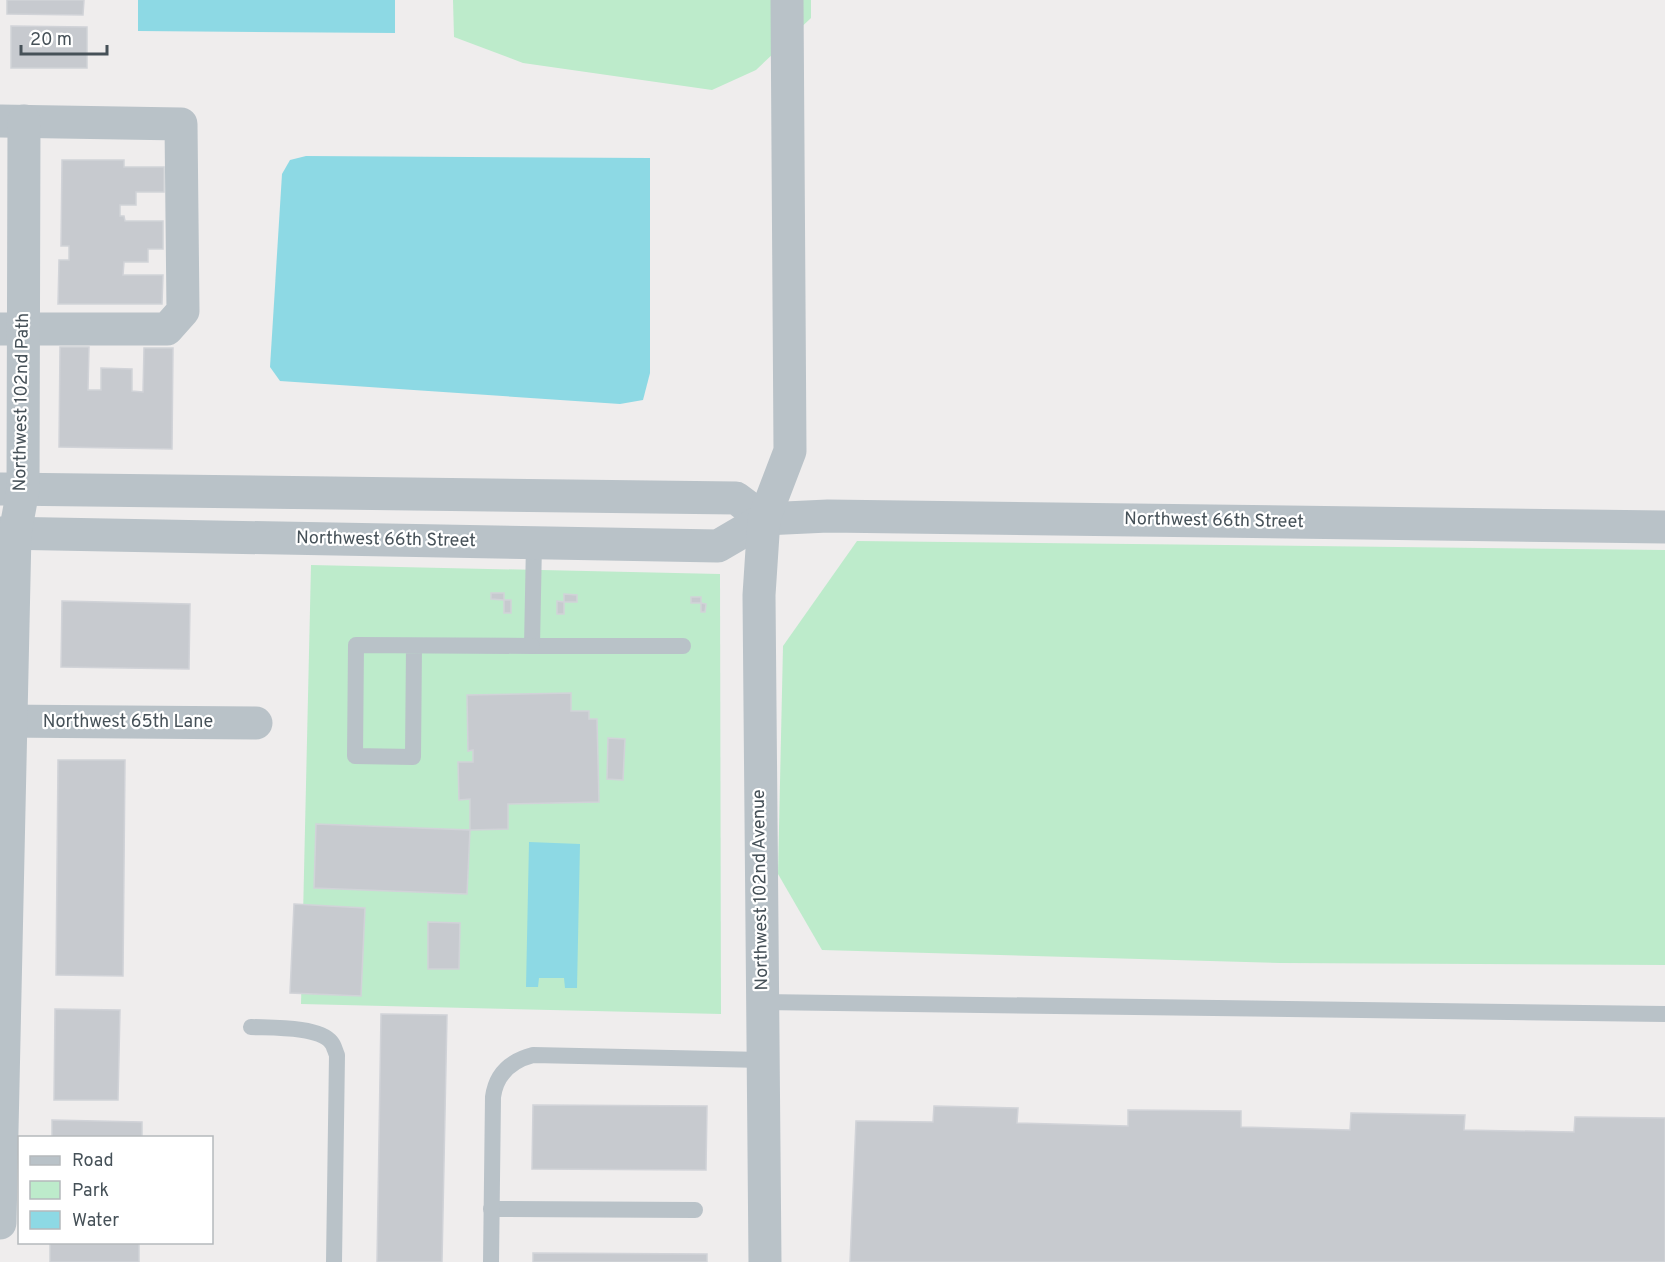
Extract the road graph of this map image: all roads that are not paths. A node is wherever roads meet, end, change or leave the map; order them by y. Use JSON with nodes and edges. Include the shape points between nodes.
{"nodes":[{"id":1,"x":787,"y":0,"type":"edge"},
{"id":2,"x":12,"y":121,"type":"edge"},
{"id":3,"x":11,"y":329,"type":"edge"},
{"id":4,"x":11,"y":489,"type":"edge"},
{"id":5,"x":764,"y":519,"type":"junction"},
{"id":6,"x":1665,"y":527,"type":"edge"},
{"id":7,"x":7,"y":533,"type":"edge"},
{"id":8,"x":534,"y":543,"type":"junction"},
{"id":9,"x":414,"y":646,"type":"junction"},
{"id":10,"x":532,"y":646,"type":"junction"},
{"id":11,"x":682,"y":646,"type":"dead end"},
{"id":12,"x":5,"y":721,"type":"edge"},
{"id":13,"x":256,"y":723,"type":"dead end"},
{"id":14,"x":762,"y":1002,"type":"junction"},
{"id":15,"x":1665,"y":1014,"type":"edge"},
{"id":16,"x":250,"y":1027,"type":"dead end"},
{"id":17,"x":763,"y":1059,"type":"junction"},
{"id":18,"x":491,"y":1209,"type":"junction"},
{"id":19,"x":695,"y":1210,"type":"dead end"},
{"id":20,"x":0,"y":1223,"type":"edge"},
{"id":21,"x":334,"y":1262,"type":"edge"},
{"id":22,"x":491,"y":1262,"type":"edge"},
{"id":23,"x":765,"y":1262,"type":"edge"}],
"edges":[{"from":1,"to":5,"type":"street","name":"Northwest 102nd Avenue","via":[[790,451]]},
{"from":2,"to":3,"type":"street","name":"Northwest 102nd Path"},
{"from":2,"to":3,"type":"street","via":[[181,124],[183,311],[166,329]]},
{"from":3,"to":4,"type":"street","name":"Northwest 102nd Path"},
{"from":4,"to":5,"type":"street","via":[[736,498]]},
{"from":4,"to":7,"type":"street","name":"Northwest 102nd Path"},
{"from":5,"to":6,"type":"street","name":"Northwest 66th Street","via":[[828,516]]},
{"from":5,"to":8,"type":"street","name":"Northwest 66th Street","via":[[718,546]]},
{"from":5,"to":14,"type":"street","name":"Northwest 102nd Avenue","via":[[759,595]]},
{"from":7,"to":8,"type":"street","name":"Northwest 66th Street"},
{"from":7,"to":12,"type":"street","name":"Northwest 102nd Path"},
{"from":8,"to":10,"type":"lane"},
{"from":9,"to":9,"type":"lane","via":[[356,645],[355,756],[413,757]]},
{"from":9,"to":10,"type":"lane"},
{"from":10,"to":11,"type":"lane"},
{"from":12,"to":13,"type":"street","name":"Northwest 65th Lane"},
{"from":12,"to":20,"type":"street","name":"Northwest 102nd Path"},
{"from":14,"to":15,"type":"lane"},
{"from":14,"to":17,"type":"street","name":"Northwest 102nd Avenue"},
{"from":16,"to":21,"type":"lane","via":[[318,1034],[331,1041],[337,1055]]},
{"from":17,"to":18,"type":"lane","via":[[533,1055],[516,1060],[502,1071],[494,1088]]},
{"from":17,"to":23,"type":"street","name":"Northwest 102nd Avenue"},
{"from":18,"to":19,"type":"lane"},
{"from":18,"to":22,"type":"lane"}]}
